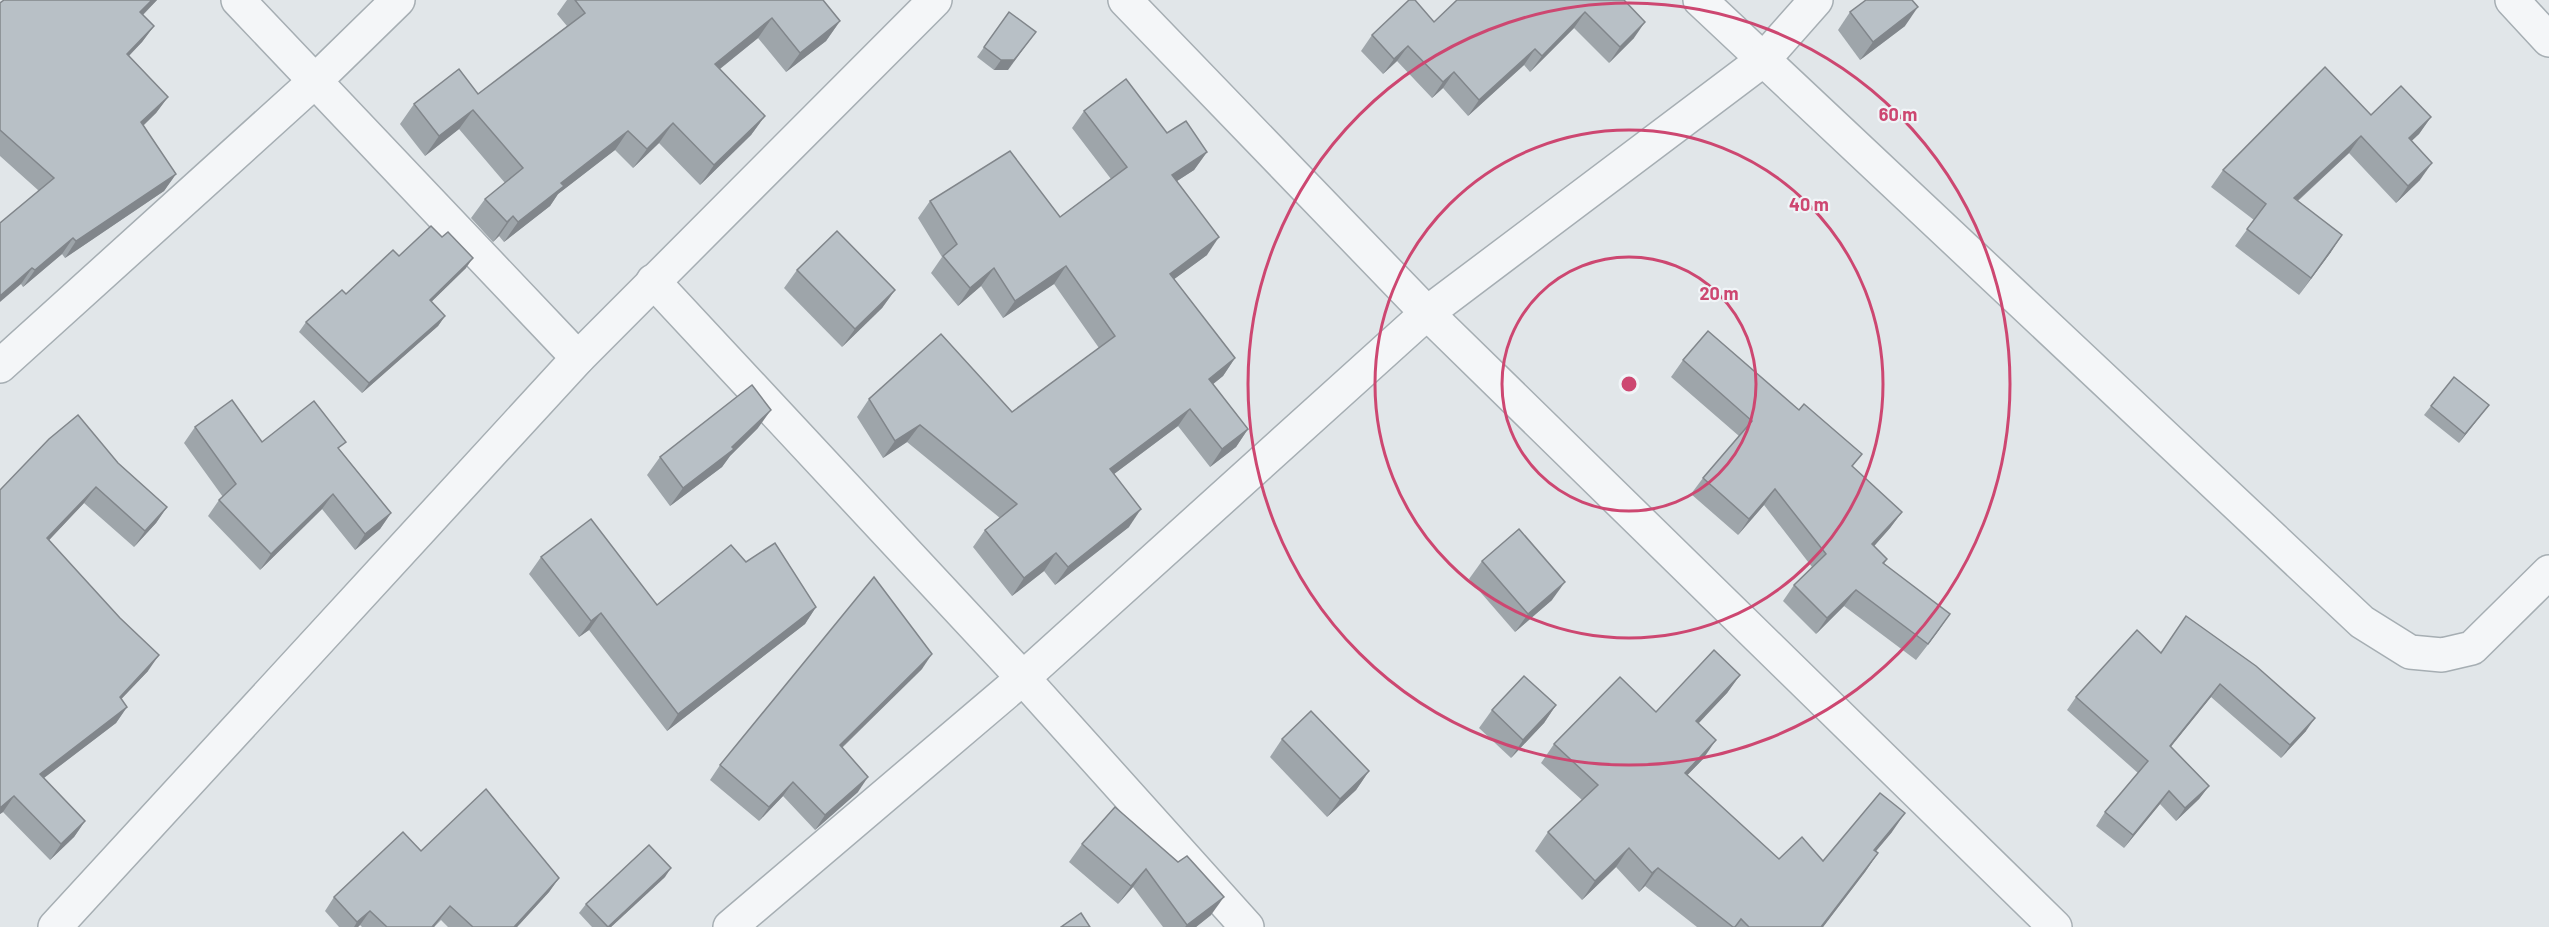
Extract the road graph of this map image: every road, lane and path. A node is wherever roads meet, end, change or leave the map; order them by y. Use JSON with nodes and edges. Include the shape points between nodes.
{"nodes":[{"id":1,"x":238,"y":0,"type":"edge"},
{"id":2,"x":398,"y":0,"type":"edge"},
{"id":3,"x":935,"y":0,"type":"edge"},
{"id":4,"x":1125,"y":0,"type":"edge"},
{"id":5,"x":1700,"y":0,"type":"edge"},
{"id":6,"x":1816,"y":0,"type":"edge"},
{"id":7,"x":2512,"y":0,"type":"edge"},
{"id":8,"x":2549,"y":40,"type":"edge"},
{"id":9,"x":1763,"y":60,"type":"junction"},
{"id":10,"x":315,"y":81,"type":"junction"},
{"id":11,"x":653,"y":281,"type":"junction"},
{"id":12,"x":1427,"y":313,"type":"junction"},
{"id":13,"x":578,"y":358,"type":"junction"},
{"id":14,"x":0,"y":366,"type":"edge"},
{"id":15,"x":2549,"y":572,"type":"edge"},
{"id":16,"x":1023,"y":678,"type":"junction"},
{"id":17,"x":55,"y":927,"type":"edge"},
{"id":18,"x":730,"y":927,"type":"edge"},
{"id":19,"x":1247,"y":927,"type":"edge"},
{"id":20,"x":2055,"y":927,"type":"edge"}],
"edges":[{"from":1,"to":10,"type":"street"},
{"from":2,"to":10,"type":"street"},
{"from":3,"to":11,"type":"street"},
{"from":4,"to":12,"type":"street"},
{"from":5,"to":9,"type":"street"},
{"from":6,"to":9,"type":"street"},
{"from":7,"to":8,"type":"street"},
{"from":9,"to":12,"type":"street"},
{"from":9,"to":15,"type":"street","via":[[2362,622],[2410,652],[2442,655],[2472,648]]},
{"from":10,"to":13,"type":"street"},
{"from":10,"to":14,"type":"street"},
{"from":11,"to":13,"type":"street"},
{"from":11,"to":16,"type":"street"},
{"from":12,"to":16,"type":"street"},
{"from":12,"to":20,"type":"street"},
{"from":13,"to":17,"type":"street"},
{"from":16,"to":18,"type":"street"},
{"from":16,"to":19,"type":"street"}]}
